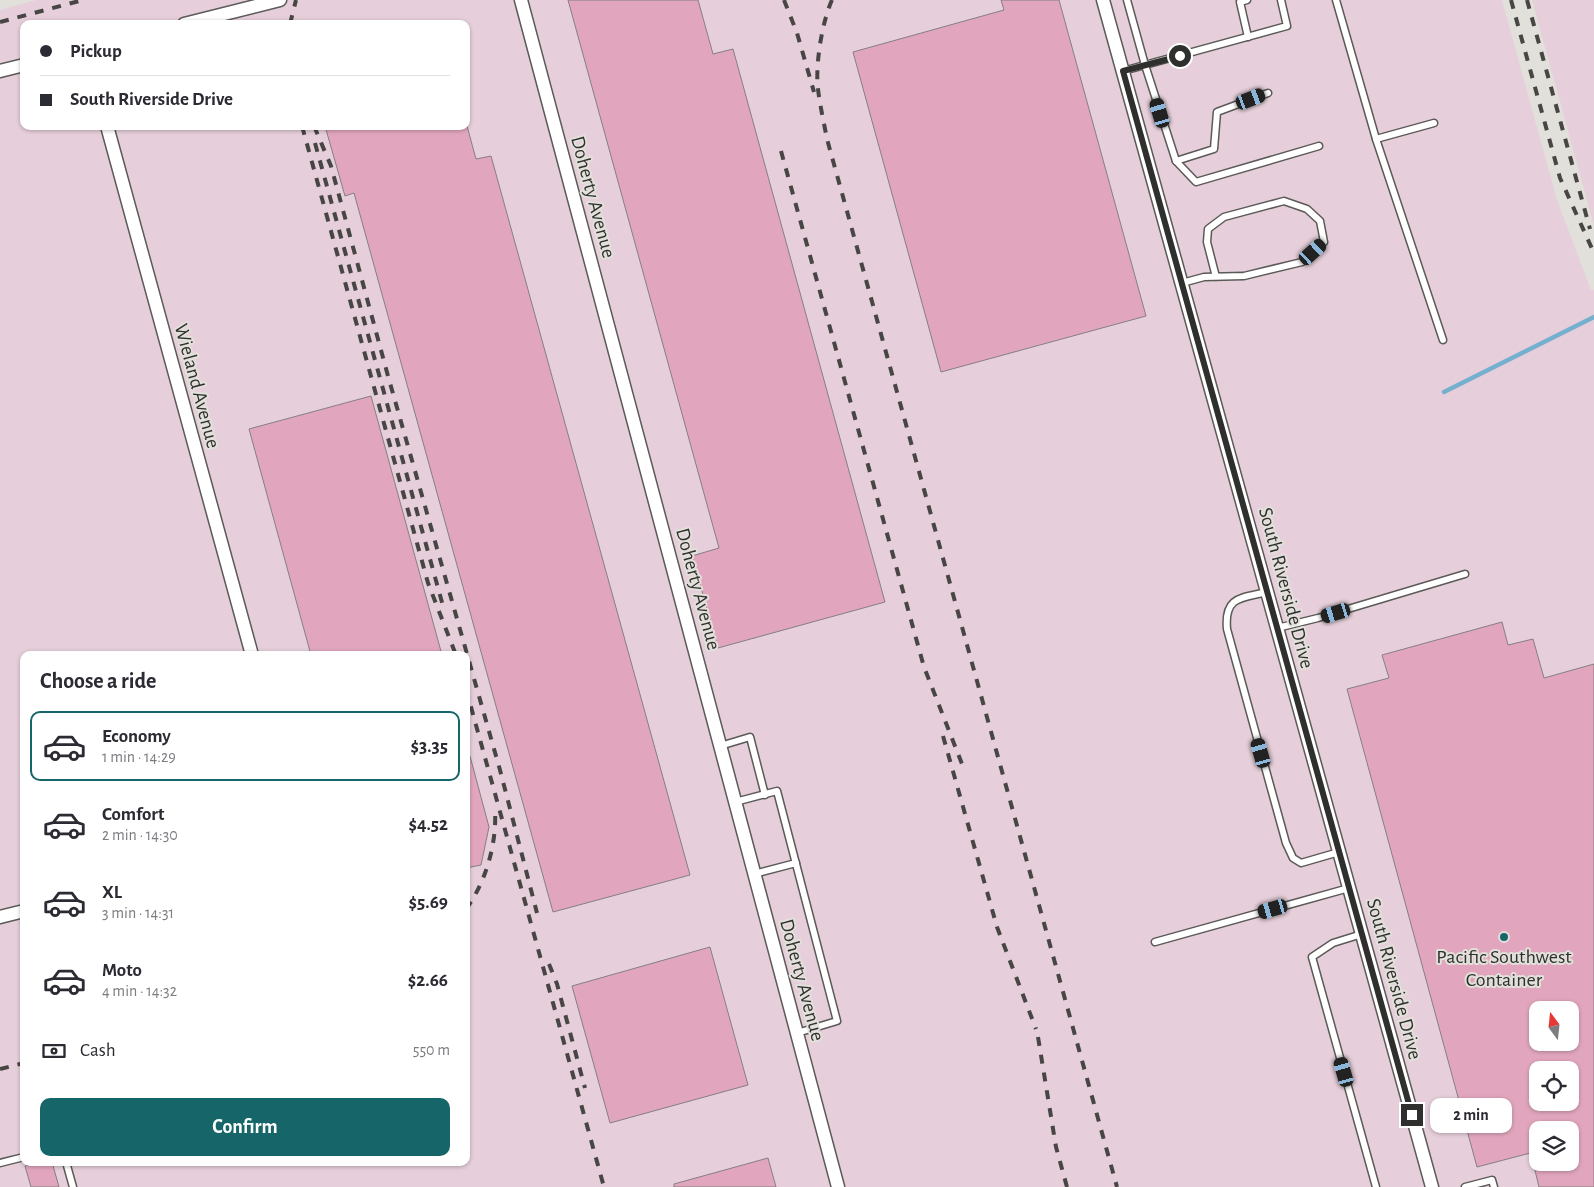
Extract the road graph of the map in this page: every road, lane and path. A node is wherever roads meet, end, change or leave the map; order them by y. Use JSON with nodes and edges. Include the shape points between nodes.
{"nodes":[{"id":1,"x":280,"y":0,"type":"edge"},
{"id":2,"x":521,"y":0,"type":"edge"},
{"id":3,"x":1103,"y":0,"type":"edge"},
{"id":4,"x":1127,"y":0,"type":"edge"},
{"id":5,"x":1247,"y":0,"type":"edge"},
{"id":6,"x":1281,"y":0,"type":"edge"},
{"id":7,"x":1336,"y":0,"type":"edge"},
{"id":8,"x":200,"y":20,"type":"edge"},
{"id":9,"x":1248,"y":37,"type":"junction"},
{"id":10,"x":1145,"y":64,"type":"junction"},
{"id":11,"x":20,"y":65,"type":"edge"},
{"id":12,"x":0,"y":71,"type":"edge"},
{"id":13,"x":1123,"y":71,"type":"junction"},
{"id":14,"x":1268,"y":93,"type":"dead end"},
{"id":15,"x":1434,"y":122,"type":"dead end"},
{"id":16,"x":108,"y":130,"type":"edge"},
{"id":17,"x":1376,"y":140,"type":"junction"},
{"id":18,"x":1319,"y":146,"type":"dead end"},
{"id":19,"x":1176,"y":161,"type":"junction"},
{"id":20,"x":1216,"y":277,"type":"junction"},
{"id":21,"x":1182,"y":283,"type":"junction"},
{"id":22,"x":1443,"y":340,"type":"dead end"},
{"id":23,"x":1465,"y":574,"type":"dead end"},
{"id":24,"x":1267,"y":592,"type":"junction"},
{"id":25,"x":1277,"y":628,"type":"junction"},
{"id":26,"x":251,"y":651,"type":"edge"},
{"id":27,"x":720,"y":746,"type":"junction"},
{"id":28,"x":765,"y":795,"type":"junction"},
{"id":29,"x":735,"y":802,"type":"junction"},
{"id":30,"x":1339,"y":852,"type":"junction"},
{"id":31,"x":796,"y":863,"type":"junction"},
{"id":32,"x":754,"y":874,"type":"junction"},
{"id":33,"x":1349,"y":888,"type":"junction"},
{"id":34,"x":20,"y":912,"type":"edge"},
{"id":35,"x":0,"y":917,"type":"edge"},
{"id":36,"x":1362,"y":934,"type":"junction"},
{"id":37,"x":1155,"y":942,"type":"dead end"},
{"id":38,"x":797,"y":1033,"type":"junction"},
{"id":39,"x":20,"y":1158,"type":"edge"},
{"id":40,"x":0,"y":1163,"type":"edge"},
{"id":41,"x":67,"y":1166,"type":"edge"},
{"id":42,"x":73,"y":1187,"type":"edge"},
{"id":43,"x":838,"y":1187,"type":"edge"},
{"id":44,"x":1376,"y":1187,"type":"edge"},
{"id":45,"x":1432,"y":1187,"type":"edge"},
{"id":46,"x":1465,"y":1187,"type":"edge"},
{"id":47,"x":1494,"y":1187,"type":"edge"}],
"edges":[{"from":1,"to":8,"type":"street"},
{"from":2,"to":27,"type":"street","name":"Doherty Avenue"},
{"from":3,"to":13,"type":"street","name":"South Riverside Drive"},
{"from":4,"to":10,"type":"lane"},
{"from":5,"to":9,"type":"lane","via":[[1240,2]]},
{"from":6,"to":9,"type":"lane","via":[[1287,26]]},
{"from":7,"to":17,"type":"lane"},
{"from":9,"to":10,"type":"lane"},
{"from":10,"to":13,"type":"lane"},
{"from":10,"to":19,"type":"lane"},
{"from":11,"to":12,"type":"street"},
{"from":13,"to":21,"type":"street","name":"South Riverside Drive"},
{"from":14,"to":19,"type":"lane","via":[[1217,112],[1214,149]]},
{"from":15,"to":17,"type":"lane"},
{"from":16,"to":26,"type":"street","name":"Wieland Avenue"},
{"from":17,"to":22,"type":"lane"},
{"from":18,"to":19,"type":"lane","via":[[1196,182]]},
{"from":20,"to":20,"type":"lane","via":[[1244,276],[1302,262],[1324,242],[1320,221],[1306,209],[1284,201],[1224,217],[1208,229],[1207,242]]},
{"from":20,"to":21,"type":"lane"},
{"from":21,"to":24,"type":"street","name":"South Riverside Drive"},
{"from":23,"to":25,"type":"lane"},
{"from":24,"to":25,"type":"street","name":"South Riverside Drive"},
{"from":24,"to":30,"type":"lane","via":[[1236,600],[1228,608],[1226,629],[1286,843],[1293,858],[1301,863]]},
{"from":25,"to":30,"type":"street","name":"South Riverside Drive"},
{"from":27,"to":28,"type":"lane","via":[[750,737]]},
{"from":27,"to":29,"type":"street","name":"Doherty Avenue"},
{"from":28,"to":29,"type":"lane"},
{"from":28,"to":31,"type":"lane","via":[[777,791]]},
{"from":29,"to":32,"type":"street","name":"Doherty Avenue"},
{"from":30,"to":33,"type":"street","name":"South Riverside Drive"},
{"from":31,"to":32,"type":"lane"},
{"from":31,"to":38,"type":"lane","via":[[837,1021]]},
{"from":32,"to":38,"type":"street","name":"Doherty Avenue"},
{"from":33,"to":36,"type":"street","name":"South Riverside Drive"},
{"from":33,"to":37,"type":"lane"},
{"from":34,"to":35,"type":"street"},
{"from":36,"to":44,"type":"lane","via":[[1333,943],[1312,957]]},
{"from":36,"to":45,"type":"street","name":"South Riverside Drive"},
{"from":38,"to":43,"type":"street","name":"Doherty Avenue"},
{"from":39,"to":40,"type":"lane"},
{"from":41,"to":42,"type":"lane"},
{"from":46,"to":47,"type":"lane","via":[[1492,1180]]}]}
